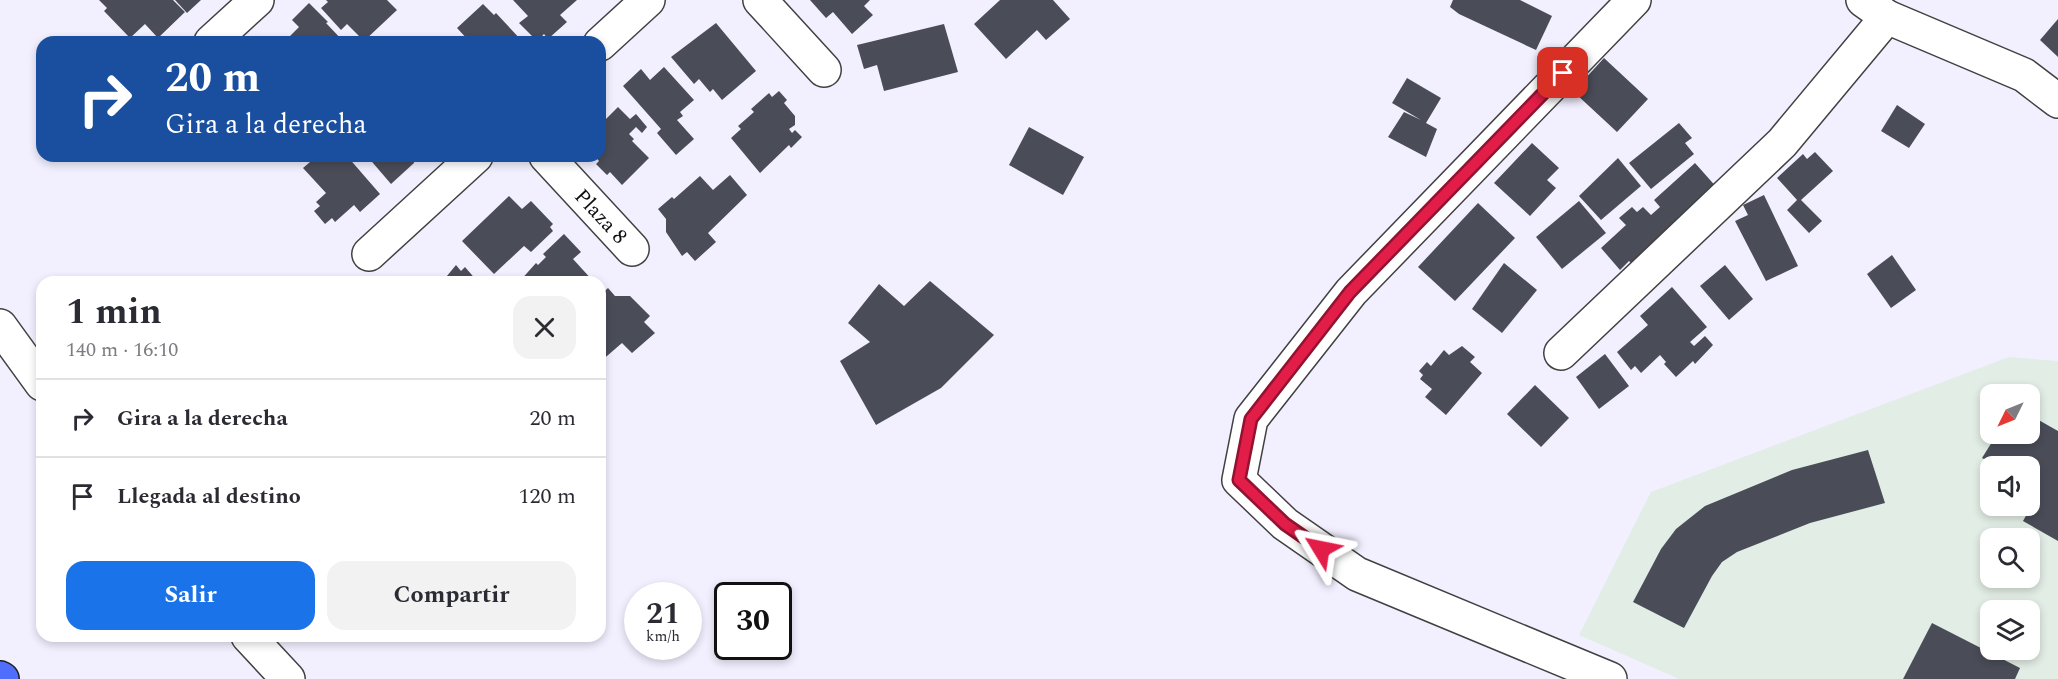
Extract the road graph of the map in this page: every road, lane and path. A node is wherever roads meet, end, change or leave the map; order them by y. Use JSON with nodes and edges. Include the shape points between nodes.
{"nodes":[{"id":1,"x":257,"y":0,"type":"edge"},
{"id":2,"x":648,"y":0,"type":"edge"},
{"id":3,"x":760,"y":0,"type":"edge"},
{"id":4,"x":1634,"y":0,"type":"edge"},
{"id":5,"x":1875,"y":9,"type":"edge"},
{"id":6,"x":218,"y":36,"type":"edge"},
{"id":7,"x":606,"y":38,"type":"edge"},
{"id":8,"x":824,"y":70,"type":"dead end"},
{"id":9,"x":2058,"y":101,"type":"edge"},
{"id":10,"x":469,"y":162,"type":"edge"},
{"id":11,"x":552,"y":162,"type":"edge"},
{"id":12,"x":632,"y":249,"type":"dead end"},
{"id":13,"x":369,"y":254,"type":"dead end"},
{"id":14,"x":0,"y":326,"type":"edge"},
{"id":15,"x":1561,"y":353,"type":"dead end"},
{"id":16,"x":36,"y":376,"type":"edge"},
{"id":17,"x":254,"y":642,"type":"edge"},
{"id":18,"x":288,"y":679,"type":"edge"},
{"id":19,"x":1610,"y":679,"type":"edge"}],
"edges":[{"from":1,"to":6,"type":"street"},
{"from":2,"to":7,"type":"street"},
{"from":3,"to":8,"type":"street"},
{"from":4,"to":19,"type":"street","via":[[1350,292],[1251,419],[1239,480],[1285,524],[1357,574]]},
{"from":5,"to":9,"type":"street","via":[[2024,75]]},
{"from":5,"to":15,"type":"street","via":[[1782,143]]},
{"from":10,"to":13,"type":"street"},
{"from":11,"to":12,"type":"street","name":"Plaza 8"},
{"from":14,"to":16,"type":"street"},
{"from":17,"to":18,"type":"street"}]}
